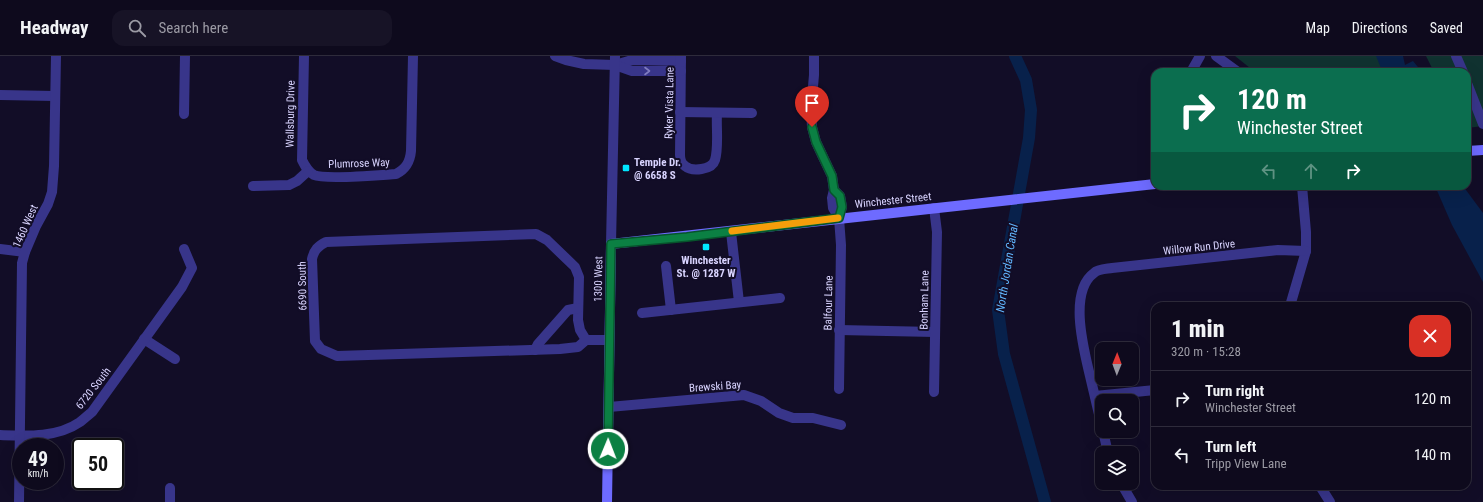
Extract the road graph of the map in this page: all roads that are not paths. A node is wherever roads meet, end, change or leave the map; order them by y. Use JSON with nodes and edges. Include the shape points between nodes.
{"nodes":[{"id":1,"x":56,"y":56,"type":"edge"},
{"id":2,"x":184,"y":56,"type":"edge"},
{"id":3,"x":304,"y":56,"type":"edge"},
{"id":4,"x":413,"y":56,"type":"edge"},
{"id":5,"x":555,"y":56,"type":"edge"},
{"id":6,"x":814,"y":56,"type":"edge"},
{"id":7,"x":1200,"y":56,"type":"edge"},
{"id":8,"x":1216,"y":56,"type":"edge"},
{"id":9,"x":1456,"y":56,"type":"edge"},
{"id":10,"x":681,"y":58,"type":"edge"},
{"id":11,"x":615,"y":60,"type":"edge"},
{"id":12,"x":1193,"y":68,"type":"edge"},
{"id":13,"x":1232,"y":68,"type":"edge"},
{"id":14,"x":1460,"y":68,"type":"edge"},
{"id":15,"x":681,"y":71,"type":"junction"},
{"id":16,"x":1471,"y":93,"type":"edge"},
{"id":17,"x":0,"y":95,"type":"edge"},
{"id":18,"x":55,"y":96,"type":"junction"},
{"id":19,"x":680,"y":112,"type":"junction"},
{"id":20,"x":716,"y":113,"type":"junction"},
{"id":21,"x":752,"y":113,"type":"dead end"},
{"id":22,"x":184,"y":114,"type":"dead end"},
{"id":23,"x":1483,"y":124,"type":"edge"},
{"id":24,"x":1483,"y":150,"type":"edge"},
{"id":25,"x":1471,"y":151,"type":"edge"},
{"id":26,"x":308,"y":171,"type":"junction"},
{"id":27,"x":1151,"y":184,"type":"edge"},
{"id":28,"x":253,"y":186,"type":"dead end"},
{"id":29,"x":1302,"y":190,"type":"edge"},
{"id":30,"x":934,"y":208,"type":"junction"},
{"id":31,"x":839,"y":218,"type":"junction"},
{"id":32,"x":731,"y":232,"type":"junction"},
{"id":33,"x":611,"y":244,"type":"junction"},
{"id":34,"x":184,"y":248,"type":"dead end"},
{"id":35,"x":0,"y":249,"type":"edge"},
{"id":36,"x":1306,"y":251,"type":"junction"},
{"id":37,"x":25,"y":252,"type":"junction"},
{"id":38,"x":666,"y":266,"type":"dead end"},
{"id":39,"x":780,"y":298,"type":"dead end"},
{"id":40,"x":739,"y":302,"type":"junction"},
{"id":41,"x":1291,"y":302,"type":"edge"},
{"id":42,"x":578,"y":308,"type":"junction"},
{"id":43,"x":671,"y":310,"type":"junction"},
{"id":44,"x":642,"y":313,"type":"dead end"},
{"id":45,"x":839,"y":330,"type":"junction"},
{"id":46,"x":935,"y":332,"type":"junction"},
{"id":47,"x":144,"y":339,"type":"junction"},
{"id":48,"x":586,"y":340,"type":"junction"},
{"id":49,"x":609,"y":340,"type":"junction"},
{"id":50,"x":535,"y":350,"type":"junction"},
{"id":51,"x":175,"y":359,"type":"dead end"},
{"id":52,"x":839,"y":388,"type":"dead end"},
{"id":53,"x":1151,"y":390,"type":"edge"},
{"id":54,"x":934,"y":392,"type":"dead end"},
{"id":55,"x":1115,"y":394,"type":"edge"},
{"id":56,"x":1095,"y":396,"type":"edge"},
{"id":57,"x":609,"y":407,"type":"junction"},
{"id":58,"x":840,"y":425,"type":"dead end"},
{"id":59,"x":0,"y":435,"type":"edge"},
{"id":60,"x":20,"y":436,"type":"junction"},
{"id":61,"x":170,"y":488,"type":"dead end"},
{"id":62,"x":1125,"y":490,"type":"edge"},
{"id":63,"x":1322,"y":490,"type":"edge"},
{"id":64,"x":19,"y":502,"type":"edge"},
{"id":65,"x":170,"y":502,"type":"edge"},
{"id":66,"x":607,"y":502,"type":"edge"},
{"id":67,"x":1132,"y":502,"type":"edge"},
{"id":68,"x":1330,"y":502,"type":"edge"}],
"edges":[{"from":1,"to":18,"type":"street","name":"1460 West"},
{"from":2,"to":22,"type":"street"},
{"from":3,"to":26,"type":"street","name":"Wallsburg Drive","via":[[301,155]]},
{"from":4,"to":26,"type":"street","name":"Plumrose Way","via":[[411,151],[410,159],[402,171],[396,174],[333,177],[315,175]]},
{"from":5,"to":11,"type":"street","via":[[584,64]]},
{"from":6,"to":31,"type":"street","name":"Balfour Lane","via":[[812,127],[832,176],[833,208]]},
{"from":7,"to":12,"type":"street"},
{"from":8,"to":13,"type":"street"},
{"from":9,"to":14,"type":"street"},
{"from":10,"to":11,"type":"street"},
{"from":10,"to":15,"type":"street","name":"Ryker Vista Lane"},
{"from":11,"to":15,"type":"street","one_way":true,"via":[[632,71]]},
{"from":11,"to":33,"type":"street","name":"1300 West"},
{"from":15,"to":19,"type":"street","name":"Ryker Vista Lane"},
{"from":16,"to":23,"type":"street"},
{"from":17,"to":18,"type":"street"},
{"from":18,"to":37,"type":"street","name":"1460 West","via":[[54,182],[48,204]]},
{"from":19,"to":20,"type":"street"},
{"from":19,"to":20,"type":"street","name":"Ryker Vista Lane","via":[[682,163],[688,168],[698,169],[709,168],[714,163]]},
{"from":20,"to":21,"type":"street"},
{"from":24,"to":25,"type":"main road"},
{"from":26,"to":28,"type":"street","via":[[290,184]]},
{"from":27,"to":30,"type":"main road","name":"Winchester Street"},
{"from":29,"to":36,"type":"street"},
{"from":30,"to":31,"type":"main road","name":"Winchester Street"},
{"from":30,"to":46,"type":"street","name":"Bonham Lane","via":[[937,232]]},
{"from":31,"to":32,"type":"main road","name":"Winchester Street"},
{"from":31,"to":45,"type":"street","name":"Balfour Lane","via":[[842,245]]},
{"from":32,"to":33,"type":"main road","name":"Winchester Street"},
{"from":32,"to":40,"type":"street"},
{"from":33,"to":49,"type":"main road","name":"1300 West"},
{"from":34,"to":47,"type":"street","name":"6720 South","via":[[192,268],[182,287]]},
{"from":35,"to":37,"type":"street"},
{"from":36,"to":41,"type":"street"},
{"from":36,"to":56,"type":"street","name":"Willow Run Drive","via":[[1278,250],[1095,271],[1084,288],[1080,313],[1082,339]]},
{"from":37,"to":60,"type":"street","name":"1460 West","via":[[21,275]]},
{"from":38,"to":43,"type":"street"},
{"from":39,"to":40,"type":"street"},
{"from":40,"to":43,"type":"street"},
{"from":42,"to":48,"type":"street","name":"6690 South","via":[[580,330]]},
{"from":42,"to":50,"type":"street","via":[[568,310]]},
{"from":42,"to":50,"type":"street","name":"6690 South","via":[[579,277],[575,267],[547,240],[536,234],[326,242],[314,252],[312,259],[315,341],[321,350],[337,356]]},
{"from":43,"to":44,"type":"street"},
{"from":45,"to":46,"type":"street"},
{"from":45,"to":52,"type":"street","name":"Balfour Lane"},
{"from":46,"to":54,"type":"street","name":"Bonham Lane"},
{"from":47,"to":51,"type":"street"},
{"from":47,"to":60,"type":"street","name":"6720 South","via":[[92,412],[80,422],[65,430]]},
{"from":48,"to":49,"type":"street","name":"6690 South"},
{"from":48,"to":50,"type":"street","name":"6690 South","via":[[578,347]]},
{"from":49,"to":57,"type":"main road","name":"1300 West"},
{"from":53,"to":55,"type":"street"},
{"from":57,"to":58,"type":"street","name":"Brewski Bay","via":[[744,395],[793,418],[813,418]]},
{"from":57,"to":66,"type":"main road","name":"1300 West"},
{"from":59,"to":60,"type":"street","name":"6720 South"},
{"from":60,"to":64,"type":"street","name":"1460 West"},
{"from":61,"to":65,"type":"street"},
{"from":62,"to":67,"type":"street"},
{"from":63,"to":68,"type":"street"}]}
